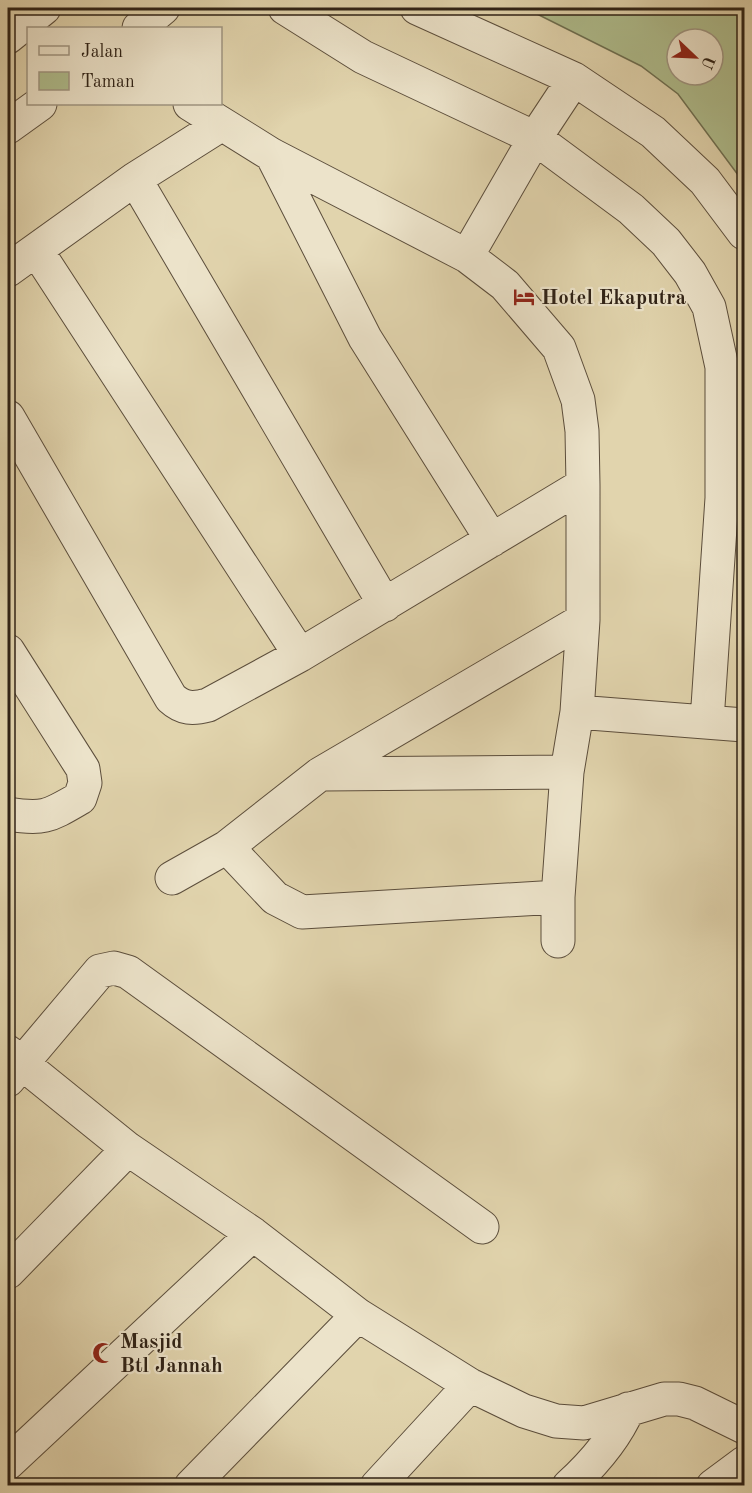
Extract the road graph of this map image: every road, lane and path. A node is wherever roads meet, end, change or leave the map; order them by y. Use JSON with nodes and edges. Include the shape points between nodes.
{"nodes":[{"id":1,"x":44,"y":8,"type":"edge"},
{"id":2,"x":163,"y":8,"type":"edge"},
{"id":3,"x":285,"y":8,"type":"edge"},
{"id":4,"x":417,"y":8,"type":"edge"},
{"id":5,"x":140,"y":27,"type":"edge"},
{"id":6,"x":8,"y":37,"type":"edge"},
{"id":7,"x":574,"y":79,"type":"junction"},
{"id":8,"x":39,"y":105,"type":"edge"},
{"id":9,"x":192,"y":105,"type":"edge"},
{"id":10,"x":222,"y":124,"type":"junction"},
{"id":11,"x":8,"y":127,"type":"edge"},
{"id":12,"x":535,"y":138,"type":"junction"},
{"id":13,"x":272,"y":155,"type":"junction"},
{"id":14,"x":135,"y":180,"type":"junction"},
{"id":15,"x":744,"y":233,"type":"edge"},
{"id":16,"x":37,"y":251,"type":"junction"},
{"id":17,"x":467,"y":256,"type":"junction"},
{"id":18,"x":8,"y":270,"type":"edge"},
{"id":19,"x":8,"y":417,"type":"edge"},
{"id":20,"x":584,"y":485,"type":"junction"},
{"id":21,"x":733,"y":497,"type":"edge"},
{"id":22,"x":492,"y":540,"type":"junction"},
{"id":23,"x":385,"y":604,"type":"junction"},
{"id":24,"x":583,"y":621,"type":"junction"},
{"id":25,"x":8,"y":651,"type":"edge"},
{"id":26,"x":300,"y":655,"type":"junction"},
{"id":27,"x":577,"y":712,"type":"junction"},
{"id":28,"x":707,"y":721,"type":"junction"},
{"id":29,"x":744,"y":725,"type":"edge"},
{"id":30,"x":567,"y":772,"type":"junction"},
{"id":31,"x":320,"y":774,"type":"junction"},
{"id":32,"x":8,"y":814,"type":"edge"},
{"id":33,"x":227,"y":848,"type":"junction"},
{"id":34,"x":172,"y":878,"type":"dead end"},
{"id":35,"x":558,"y":897,"type":"junction"},
{"id":36,"x":558,"y":941,"type":"dead end"},
{"id":37,"x":12,"y":1066,"type":"edge"},
{"id":38,"x":128,"y":1149,"type":"junction"},
{"id":39,"x":482,"y":1227,"type":"dead end"},
{"id":40,"x":253,"y":1234,"type":"junction"},
{"id":41,"x":8,"y":1272,"type":"edge"},
{"id":42,"x":358,"y":1315,"type":"junction"},
{"id":43,"x":470,"y":1385,"type":"junction"},
{"id":44,"x":628,"y":1409,"type":"junction"},
{"id":45,"x":744,"y":1427,"type":"edge"},
{"id":46,"x":8,"y":1463,"type":"edge"},
{"id":47,"x":744,"y":1463,"type":"edge"},
{"id":48,"x":191,"y":1485,"type":"edge"},
{"id":49,"x":377,"y":1485,"type":"edge"},
{"id":50,"x":568,"y":1485,"type":"edge"},
{"id":51,"x":713,"y":1485,"type":"edge"}],
"edges":[{"from":1,"to":6,"type":"street"},
{"from":2,"to":5,"type":"street"},
{"from":3,"to":12,"type":"street","via":[[363,57]]},
{"from":4,"to":7,"type":"street"},
{"from":7,"to":12,"type":"street"},
{"from":7,"to":15,"type":"street","via":[[653,132],[705,181]]},
{"from":8,"to":11,"type":"street"},
{"from":9,"to":10,"type":"street"},
{"from":10,"to":13,"type":"street"},
{"from":10,"to":14,"type":"street"},
{"from":12,"to":17,"type":"street"},
{"from":12,"to":21,"type":"street","via":[[631,209],[666,242],[709,307],[722,367]]},
{"from":13,"to":17,"type":"street"},
{"from":13,"to":22,"type":"street","via":[[365,338]]},
{"from":14,"to":16,"type":"street"},
{"from":14,"to":23,"type":"street"},
{"from":16,"to":18,"type":"street"},
{"from":16,"to":26,"type":"street"},
{"from":17,"to":20,"type":"street","via":[[505,285],[560,348],[578,400]]},
{"from":19,"to":26,"type":"street","via":[[177,704],[194,708],[208,705]]},
{"from":20,"to":22,"type":"street"},
{"from":20,"to":24,"type":"street"},
{"from":21,"to":28,"type":"street"},
{"from":22,"to":23,"type":"street"},
{"from":23,"to":26,"type":"street"},
{"from":24,"to":27,"type":"street"},
{"from":24,"to":31,"type":"street"},
{"from":25,"to":32,"type":"street","via":[[83,769],[85,783],[80,798],[57,811],[36,818]]},
{"from":27,"to":28,"type":"street"},
{"from":27,"to":30,"type":"street"},
{"from":28,"to":29,"type":"street"},
{"from":30,"to":31,"type":"street"},
{"from":30,"to":35,"type":"street"},
{"from":31,"to":33,"type":"street"},
{"from":33,"to":34,"type":"street"},
{"from":33,"to":35,"type":"street","via":[[275,898],[302,912]]},
{"from":35,"to":36,"type":"street"},
{"from":37,"to":38,"type":"street"},
{"from":37,"to":39,"type":"street","via":[[100,972],[114,968],[128,972]]},
{"from":38,"to":40,"type":"street"},
{"from":38,"to":41,"type":"street"},
{"from":40,"to":42,"type":"street"},
{"from":40,"to":46,"type":"street"},
{"from":42,"to":43,"type":"street"},
{"from":42,"to":48,"type":"street"},
{"from":43,"to":44,"type":"street","via":[[524,1411],[556,1421],[584,1423]]},
{"from":43,"to":49,"type":"street"},
{"from":44,"to":45,"type":"street","via":[[679,1399]]},
{"from":44,"to":50,"type":"street","via":[[621,1426],[597,1457]]},
{"from":47,"to":51,"type":"street"}]}
